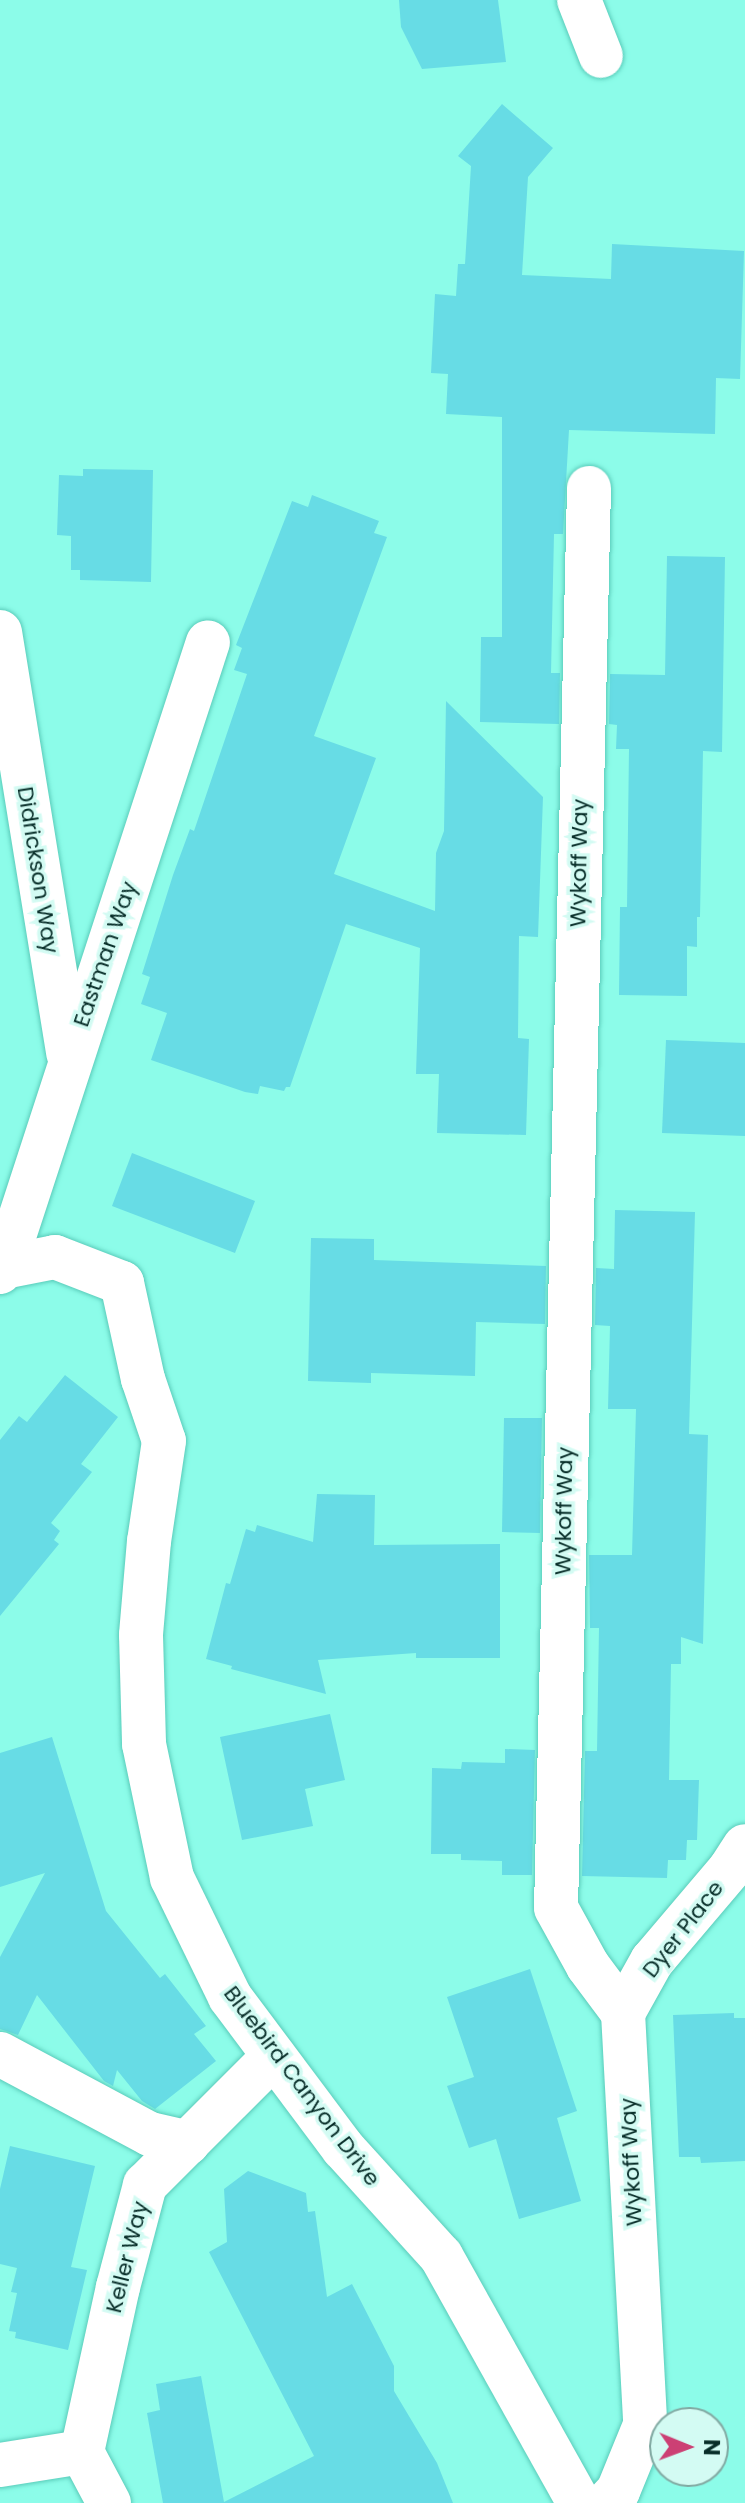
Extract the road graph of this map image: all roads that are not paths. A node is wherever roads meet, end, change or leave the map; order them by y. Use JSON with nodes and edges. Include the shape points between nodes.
{"nodes":[{"id":1,"x":579,"y":0,"type":"edge"},
{"id":2,"x":601,"y":56,"type":"dead end"},
{"id":3,"x":589,"y":488,"type":"dead end"},
{"id":4,"x":0,"y":632,"type":"edge"},
{"id":5,"x":208,"y":642,"type":"dead end"},
{"id":6,"x":69,"y":1061,"type":"junction"},
{"id":7,"x":2,"y":1269,"type":"edge"},
{"id":8,"x":745,"y":1846,"type":"edge"},
{"id":9,"x":623,"y":2013,"type":"junction"},
{"id":10,"x":0,"y":2054,"type":"edge"},
{"id":11,"x":274,"y":2056,"type":"junction"},
{"id":12,"x":188,"y":2143,"type":"junction"},
{"id":13,"x":82,"y":2452,"type":"junction"},
{"id":14,"x":0,"y":2465,"type":"edge"},
{"id":15,"x":109,"y":2503,"type":"edge"},
{"id":16,"x":579,"y":2503,"type":"edge"},
{"id":17,"x":607,"y":2503,"type":"edge"}],
"edges":[{"from":1,"to":2,"type":"street"},
{"from":3,"to":9,"type":"street","name":"Wykoff Way","via":[[556,1908],[588,1966]]},
{"from":4,"to":6,"type":"street","name":"Didrickson Way"},
{"from":5,"to":6,"type":"street","name":"Eastman Way"},
{"from":6,"to":7,"type":"street","name":"Eastman Way"},
{"from":7,"to":11,"type":"street","name":"Bluebird Canyon Drive","via":[[55,1257],[122,1283],[143,1379],[164,1441],[141,1635],[144,1744],[172,1878],[230,1997]]},
{"from":8,"to":9,"type":"street","name":"Dyer Place","via":[[652,1961]]},
{"from":9,"to":17,"type":"street","name":"Wykoff Way","via":[[645,2425],[618,2491]]},
{"from":10,"to":12,"type":"street","via":[[150,2134]]},
{"from":11,"to":12,"type":"street","name":"Keller Way"},
{"from":11,"to":16,"type":"street","name":"Bluebird Canyon Drive","via":[[343,2148],[441,2256]]},
{"from":12,"to":13,"type":"street","name":"Keller Way","via":[[145,2185]]},
{"from":13,"to":14,"type":"street"},
{"from":13,"to":15,"type":"street"}]}
